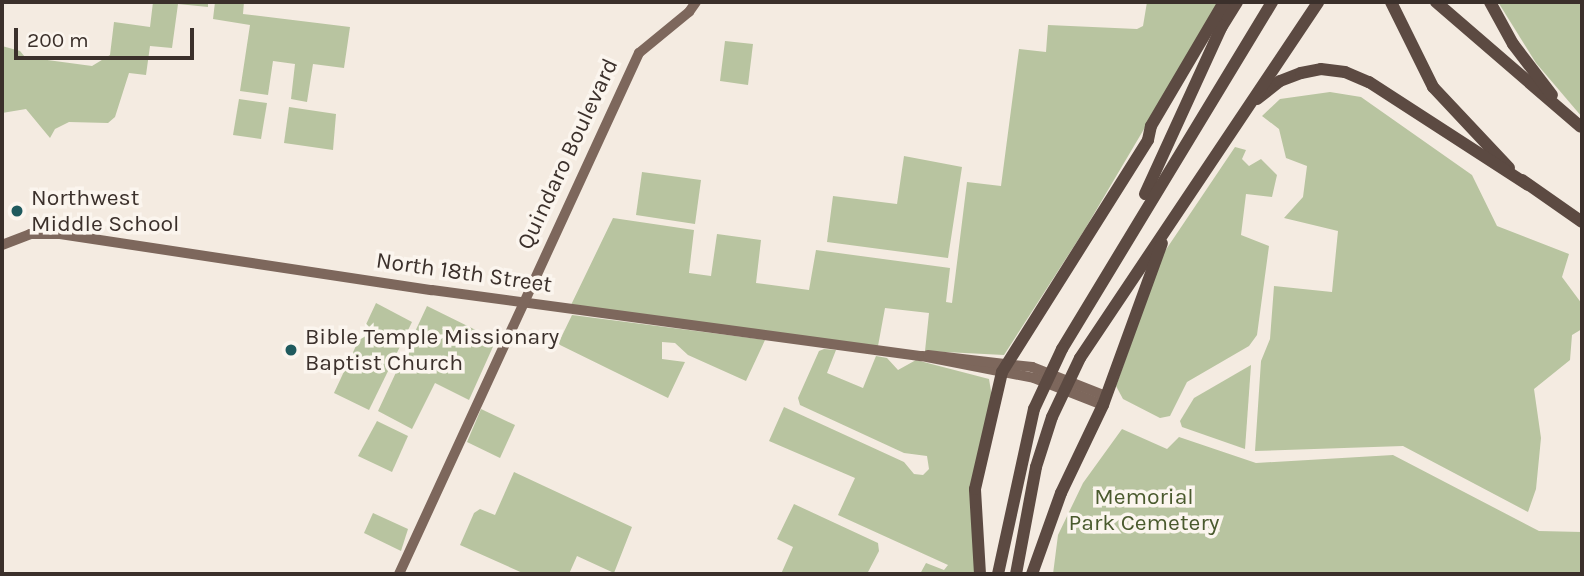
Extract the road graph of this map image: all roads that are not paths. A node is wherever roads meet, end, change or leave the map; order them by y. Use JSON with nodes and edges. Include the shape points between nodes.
{"nodes":[{"id":1,"x":696,"y":2,"type":"edge"},
{"id":2,"x":1224,"y":2,"type":"edge"},
{"id":3,"x":1237,"y":2,"type":"edge"},
{"id":4,"x":1272,"y":2,"type":"edge"},
{"id":5,"x":1318,"y":2,"type":"edge"},
{"id":6,"x":1391,"y":2,"type":"edge"},
{"id":7,"x":1436,"y":2,"type":"edge"},
{"id":8,"x":1490,"y":2,"type":"edge"},
{"id":9,"x":1222,"y":26,"type":"junction"},
{"id":10,"x":1248,"y":105,"type":"junction"},
{"id":11,"x":1581,"y":128,"type":"edge"},
{"id":12,"x":1148,"y":140,"type":"junction"},
{"id":13,"x":1528,"y":185,"type":"junction"},
{"id":14,"x":1582,"y":222,"type":"edge"},
{"id":15,"x":1169,"y":223,"type":"junction"},
{"id":16,"x":2,"y":245,"type":"edge"},
{"id":17,"x":1115,"y":255,"type":"junction"},
{"id":18,"x":522,"y":302,"type":"junction"},
{"id":19,"x":1005,"y":367,"type":"junction"},
{"id":20,"x":1105,"y":401,"type":"junction"},
{"id":21,"x":399,"y":574,"type":"edge"},
{"id":22,"x":980,"y":574,"type":"edge"},
{"id":23,"x":998,"y":574,"type":"edge"},
{"id":24,"x":1016,"y":574,"type":"edge"},
{"id":25,"x":1032,"y":574,"type":"edge"}],
"edges":[{"from":1,"to":18,"type":"main road","name":"Quindaro Boulevard","via":[[639,53]]},
{"from":2,"to":12,"type":"highway","via":[[1150,126]]},
{"from":3,"to":9,"type":"highway"},
{"from":4,"to":17,"type":"highway"},
{"from":5,"to":10,"type":"highway"},
{"from":6,"to":13,"type":"highway","via":[[1433,87]]},
{"from":7,"to":11,"type":"highway"},
{"from":8,"to":11,"type":"highway","via":[[1513,44]]},
{"from":9,"to":12,"type":"highway"},
{"from":9,"to":17,"type":"highway"},
{"from":10,"to":13,"type":"highway","via":[[1280,81],[1301,73],[1321,69],[1345,72],[1369,82]]},
{"from":10,"to":15,"type":"highway"},
{"from":12,"to":19,"type":"highway"},
{"from":13,"to":14,"type":"highway"},
{"from":15,"to":20,"type":"highway"},
{"from":15,"to":24,"type":"highway","bridge":true,"via":[[1080,358],[1052,417],[1036,467]]},
{"from":16,"to":18,"type":"main road","name":"North 18th Street","via":[[47,233]]},
{"from":17,"to":23,"type":"highway","bridge":true,"via":[[1034,409]]},
{"from":18,"to":19,"type":"main road","name":"North 18th Street"},
{"from":18,"to":21,"type":"main road","name":"Quindaro Boulevard"},
{"from":19,"to":20,"type":"main road","name":"North 18th Street"},
{"from":19,"to":22,"type":"highway","via":[[975,489]]},
{"from":20,"to":25,"type":"highway","via":[[1061,493]]}]}
